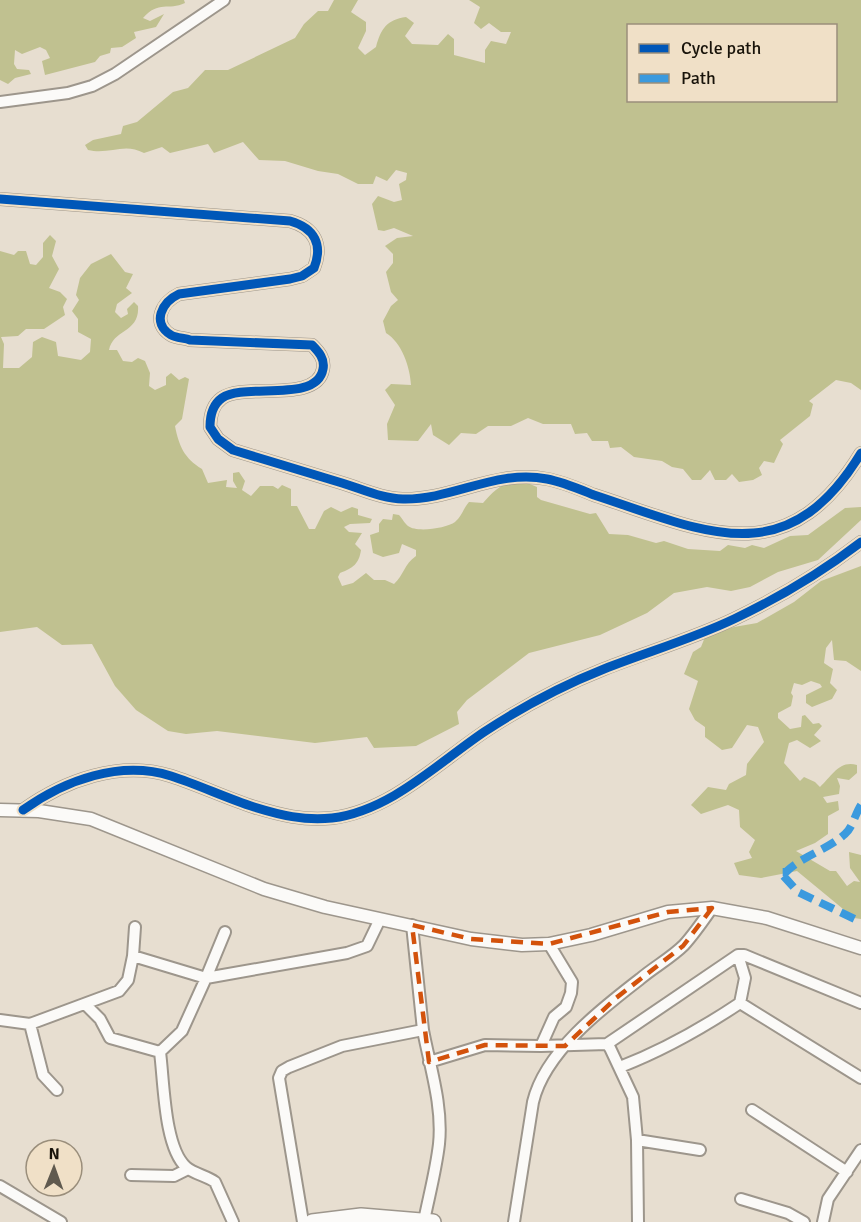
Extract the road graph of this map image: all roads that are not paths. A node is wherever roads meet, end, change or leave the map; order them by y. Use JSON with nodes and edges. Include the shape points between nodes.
{"nodes":[{"id":1,"x":224,"y":0,"type":"edge"},
{"id":2,"x":0,"y":102,"type":"edge"},
{"id":3,"x":0,"y":199,"type":"edge"},
{"id":4,"x":861,"y":453,"type":"edge"},
{"id":5,"x":861,"y":542,"type":"edge"},
{"id":6,"x":0,"y":810,"type":"edge"},
{"id":7,"x":23,"y":810,"type":"junction"},
{"id":8,"x":712,"y":908,"type":"junction"},
{"id":9,"x":380,"y":919,"type":"junction"},
{"id":10,"x":412,"y":925,"type":"junction"},
{"id":11,"x":135,"y":927,"type":"dead end"},
{"id":12,"x":225,"y":932,"type":"dead end"},
{"id":13,"x":549,"y":944,"type":"junction"},
{"id":14,"x":861,"y":948,"type":"edge"},
{"id":15,"x":738,"y":955,"type":"junction"},
{"id":16,"x":133,"y":956,"type":"junction"},
{"id":17,"x":206,"y":978,"type":"junction"},
{"id":18,"x":740,"y":1003,"type":"junction"},
{"id":19,"x":861,"y":1003,"type":"edge"},
{"id":20,"x":84,"y":1005,"type":"junction"},
{"id":21,"x":0,"y":1020,"type":"edge"},
{"id":22,"x":30,"y":1024,"type":"junction"},
{"id":23,"x":423,"y":1030,"type":"junction"},
{"id":24,"x":607,"y":1044,"type":"junction"},
{"id":25,"x":541,"y":1046,"type":"junction"},
{"id":26,"x":564,"y":1046,"type":"junction"},
{"id":27,"x":160,"y":1052,"type":"junction"},
{"id":28,"x":429,"y":1062,"type":"junction"},
{"id":29,"x":620,"y":1067,"type":"junction"},
{"id":30,"x":861,"y":1078,"type":"edge"},
{"id":31,"x":57,"y":1090,"type":"dead end"},
{"id":32,"x":752,"y":1110,"type":"dead end"},
{"id":33,"x":637,"y":1140,"type":"junction"},
{"id":34,"x":700,"y":1150,"type":"dead end"},
{"id":35,"x":861,"y":1150,"type":"edge"},
{"id":36,"x":188,"y":1169,"type":"junction"},
{"id":37,"x":847,"y":1172,"type":"junction"},
{"id":38,"x":131,"y":1175,"type":"dead end"},
{"id":39,"x":0,"y":1186,"type":"edge"},
{"id":40,"x":741,"y":1199,"type":"dead end"},
{"id":41,"x":428,"y":1221,"type":"edge"},
{"id":42,"x":61,"y":1222,"type":"edge"},
{"id":43,"x":232,"y":1222,"type":"edge"},
{"id":44,"x":303,"y":1222,"type":"edge"},
{"id":45,"x":312,"y":1222,"type":"edge"},
{"id":46,"x":514,"y":1222,"type":"edge"},
{"id":47,"x":638,"y":1222,"type":"edge"},
{"id":48,"x":804,"y":1222,"type":"edge"},
{"id":49,"x":823,"y":1222,"type":"edge"}],
"edges":[{"from":1,"to":2,"type":"street","via":[[92,86]]},
{"from":3,"to":4,"type":"street","via":[[303,224],[314,235],[318,247],[314,268],[290,279],[179,294],[167,300],[161,310],[162,322],[171,335],[190,339],[312,345],[323,361],[323,371],[317,380],[297,388],[232,393],[214,406],[210,427],[233,450],[384,496],[417,498],[494,479],[547,479],[700,530],[758,535],[812,512]]},
{"from":5,"to":7,"type":"street","via":[[837,561],[733,620],[537,698],[397,793],[359,811],[332,818],[290,818],[171,776],[122,770],[91,776],[44,795]]},
{"from":6,"to":7,"type":"street"},
{"from":7,"to":9,"type":"street","via":[[91,819],[264,889]]},
{"from":8,"to":13,"type":"street","via":[[668,912]]},
{"from":8,"to":14,"type":"street","via":[[767,918]]},
{"from":8,"to":26,"type":"street","via":[[683,946],[615,998]]},
{"from":9,"to":10,"type":"street"},
{"from":9,"to":17,"type":"street","via":[[367,946],[347,953]]},
{"from":10,"to":13,"type":"street","via":[[471,939]]},
{"from":10,"to":23,"type":"street"},
{"from":11,"to":16,"type":"street"},
{"from":12,"to":17,"type":"street"},
{"from":13,"to":25,"type":"street","via":[[572,982],[566,1007],[554,1017]]},
{"from":15,"to":18,"type":"street","via":[[744,978]]},
{"from":15,"to":19,"type":"street"},
{"from":15,"to":24,"type":"street"},
{"from":16,"to":17,"type":"street"},
{"from":16,"to":20,"type":"street","via":[[124,987]]},
{"from":17,"to":27,"type":"street","via":[[182,1031]]},
{"from":18,"to":29,"type":"street","via":[[697,1033]]},
{"from":18,"to":30,"type":"street"},
{"from":20,"to":22,"type":"street"},
{"from":20,"to":27,"type":"street","via":[[100,1019],[110,1038]]},
{"from":21,"to":22,"type":"street"},
{"from":22,"to":31,"type":"street","via":[[43,1075]]},
{"from":23,"to":28,"type":"street"},
{"from":23,"to":44,"type":"street","via":[[342,1046],[282,1071],[279,1078]]},
{"from":24,"to":26,"type":"street"},
{"from":24,"to":29,"type":"street"},
{"from":25,"to":26,"type":"street"},
{"from":25,"to":28,"type":"street","via":[[485,1045]]},
{"from":26,"to":46,"type":"street","via":[[537,1085]]},
{"from":27,"to":36,"type":"street","via":[[174,1148],[177,1158]]},
{"from":28,"to":41,"type":"street","via":[[436,1090],[439,1145]]},
{"from":29,"to":33,"type":"street","via":[[633,1097]]},
{"from":32,"to":37,"type":"street"},
{"from":33,"to":34,"type":"street"},
{"from":33,"to":47,"type":"street"},
{"from":35,"to":37,"type":"street"},
{"from":36,"to":38,"type":"street","via":[[174,1176]]},
{"from":36,"to":43,"type":"street","via":[[215,1182]]},
{"from":37,"to":49,"type":"street","via":[[828,1199]]},
{"from":39,"to":42,"type":"street"},
{"from":40,"to":48,"type":"street"},
{"from":41,"to":45,"type":"main road","via":[[340,1216]]}]}
